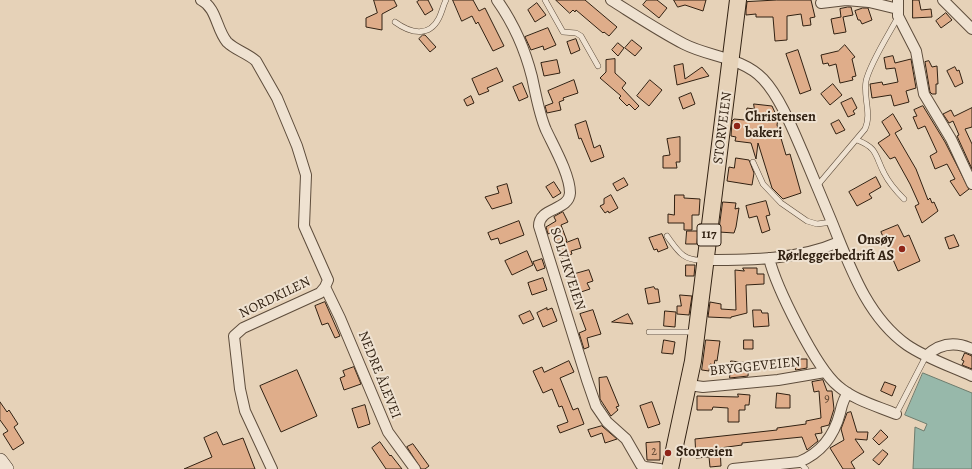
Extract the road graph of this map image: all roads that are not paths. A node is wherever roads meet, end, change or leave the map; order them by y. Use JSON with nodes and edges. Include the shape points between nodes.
{"nodes":[{"id":1,"x":446,"y":0,"type":"edge"},
{"id":2,"x":497,"y":0,"type":"edge"},
{"id":3,"x":546,"y":0,"type":"edge"},
{"id":4,"x":611,"y":0,"type":"edge"},
{"id":5,"x":738,"y":0,"type":"edge"},
{"id":6,"x":943,"y":0,"type":"edge"},
{"id":7,"x":202,"y":1,"type":"edge"},
{"id":8,"x":821,"y":3,"type":"dead end"},
{"id":9,"x":898,"y":9,"type":"edge"},
{"id":10,"x":395,"y":22,"type":"dead end"},
{"id":11,"x":972,"y":28,"type":"edge"},
{"id":12,"x":732,"y":61,"type":"junction"},
{"id":13,"x":598,"y":66,"type":"dead end"},
{"id":14,"x":858,"y":140,"type":"junction"},
{"id":15,"x":753,"y":162,"type":"dead end"},
{"id":16,"x":972,"y":184,"type":"edge"},
{"id":17,"x":817,"y":186,"type":"junction"},
{"id":18,"x":904,"y":198,"type":"dead end"},
{"id":19,"x":832,"y":222,"type":"junction"},
{"id":20,"x":667,"y":236,"type":"dead end"},
{"id":21,"x":839,"y":242,"type":"junction"},
{"id":22,"x":769,"y":258,"type":"junction"},
{"id":23,"x":706,"y":260,"type":"junction"},
{"id":24,"x":325,"y":287,"type":"junction"},
{"id":25,"x":649,"y":332,"type":"dead end"},
{"id":26,"x":697,"y":333,"type":"junction"},
{"id":27,"x":972,"y":348,"type":"edge"},
{"id":28,"x":926,"y":356,"type":"junction"},
{"id":29,"x":825,"y":372,"type":"junction"},
{"id":30,"x":972,"y":376,"type":"edge"},
{"id":31,"x":689,"y":385,"type":"junction"},
{"id":32,"x":848,"y":393,"type":"junction"},
{"id":33,"x":896,"y":414,"type":"joint"},
{"id":34,"x":0,"y":461,"type":"edge"},
{"id":35,"x":803,"y":466,"type":"edge"},
{"id":36,"x":6,"y":469,"type":"edge"},
{"id":37,"x":272,"y":469,"type":"edge"},
{"id":38,"x":416,"y":469,"type":"edge"},
{"id":39,"x":660,"y":469,"type":"edge"},
{"id":40,"x":670,"y":469,"type":"edge"},
{"id":41,"x":733,"y":469,"type":"edge"}],
"edges":[{"from":1,"to":10,"type":"lane","via":[[438,19],[426,30],[411,31]]},
{"from":2,"to":39,"type":"street","name":"SOLVIKVEIEN","via":[[521,41],[546,130],[560,158],[570,192],[566,201],[542,216],[539,226],[596,406],[626,439],[641,465]]},
{"from":3,"to":13,"type":"lane","via":[[563,32],[581,36]]},
{"from":4,"to":12,"type":"street","via":[[683,44],[702,53]]},
{"from":5,"to":12,"type":"main road","name":"STORVEIEN","number":"117"},
{"from":6,"to":11,"type":"street"},
{"from":7,"to":24,"type":"street","name":"NEDRE ÅLEVEI","via":[[215,15],[226,40],[232,47],[256,60],[288,122],[306,175],[304,226],[328,280]]},
{"from":8,"to":9,"type":"street","via":[[846,0]]},
{"from":9,"to":14,"type":"lane","via":[[868,75],[866,92],[869,122]]},
{"from":9,"to":16,"type":"street","via":[[916,51],[924,94],[951,139]]},
{"from":12,"to":17,"type":"street","via":[[748,67],[763,80],[775,96]]},
{"from":12,"to":23,"type":"main road","name":"STORVEIEN","number":"117"},
{"from":14,"to":17,"type":"lane"},
{"from":14,"to":18,"type":"lane","via":[[873,148],[887,179]]},
{"from":15,"to":19,"type":"lane","via":[[763,184],[781,203],[807,221],[817,224]]},
{"from":17,"to":19,"type":"street"},
{"from":19,"to":21,"type":"street"},
{"from":20,"to":23,"type":"lane","via":[[689,259]]},
{"from":21,"to":22,"type":"street","via":[[824,248]]},
{"from":21,"to":28,"type":"street","via":[[878,317],[903,342]]},
{"from":22,"to":23,"type":"street"},
{"from":22,"to":29,"type":"street","via":[[786,304]]},
{"from":23,"to":26,"type":"main road","name":"STORVEIEN","number":"117"},
{"from":24,"to":37,"type":"street","name":"NORDKILEN","via":[[320,293],[244,328],[234,336],[245,411]]},
{"from":24,"to":38,"type":"street","name":"NEDRE ÅLEVEI","via":[[388,432]]},
{"from":25,"to":26,"type":"lane"},
{"from":26,"to":31,"type":"main road","name":"STORVEIEN","number":"117"},
{"from":27,"to":28,"type":"street","via":[[949,343],[933,349]]},
{"from":28,"to":30,"type":"street"},
{"from":28,"to":33,"type":"lane"},
{"from":29,"to":31,"type":"street","name":"BRYGGEVEIEN","via":[[778,380],[703,387]]},
{"from":29,"to":32,"type":"street"},
{"from":31,"to":40,"type":"main road","name":"STORVEIEN","number":"117"},
{"from":32,"to":33,"type":"street"},
{"from":32,"to":35,"type":"street","via":[[843,400],[834,432]]},
{"from":34,"to":36,"type":"main road"},
{"from":35,"to":41,"type":"street"}]}
